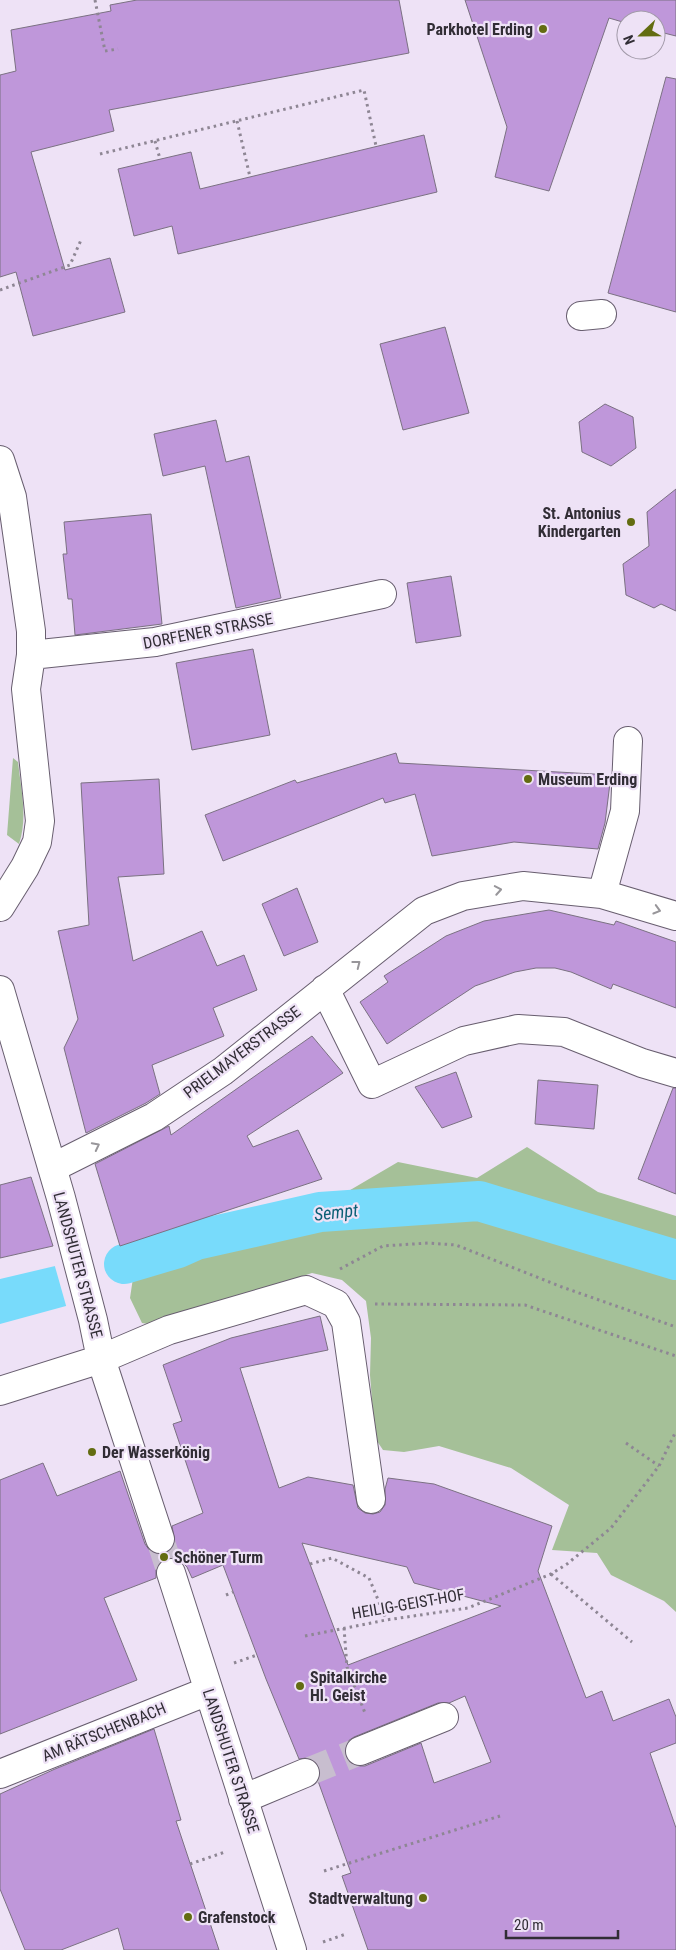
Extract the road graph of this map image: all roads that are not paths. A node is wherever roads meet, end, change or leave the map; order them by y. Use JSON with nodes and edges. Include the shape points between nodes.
{"nodes":[{"id":1,"x":0,"y":460,"type":"edge"},
{"id":2,"x":382,"y":594,"type":"dead end"},
{"id":3,"x":31,"y":655,"type":"junction"},
{"id":4,"x":628,"y":741,"type":"dead end"},
{"id":5,"x":602,"y":894,"type":"junction"},
{"id":6,"x":0,"y":907,"type":"edge"},
{"id":7,"x":676,"y":916,"type":"edge"},
{"id":8,"x":325,"y":989,"type":"junction"},
{"id":9,"x":0,"y":990,"type":"edge"},
{"id":10,"x":676,"y":1073,"type":"edge"},
{"id":11,"x":52,"y":1168,"type":"junction"},
{"id":12,"x":101,"y":1359,"type":"junction"},
{"id":13,"x":0,"y":1391,"type":"edge"},
{"id":14,"x":371,"y":1499,"type":"dead end"},
{"id":15,"x":160,"y":1539,"type":"tunnel mouth"},
{"id":16,"x":171,"y":1573,"type":"tunnel mouth"},
{"id":17,"x":208,"y":1690,"type":"junction"},
{"id":18,"x":444,"y":1717,"type":"dead end"},
{"id":19,"x":368,"y":1747,"type":"tunnel mouth"},
{"id":20,"x":0,"y":1774,"type":"edge"},
{"id":21,"x":305,"y":1774,"type":"tunnel mouth"},
{"id":22,"x":243,"y":1799,"type":"junction"},
{"id":23,"x":292,"y":1950,"type":"edge"}],
"edges":[{"from":1,"to":3,"type":"street","via":[[12,497],[31,631]]},
{"from":2,"to":3,"type":"street","name":"DORFENER STRASSE","via":[[155,642]]},
{"from":3,"to":6,"type":"street","via":[[26,689],[40,820],[33,851]]},
{"from":4,"to":5,"type":"street","via":[[626,811]]},
{"from":5,"to":7,"type":"street","name":"PRIELMAYERSTRASSE","one_way":true},
{"from":8,"to":5,"type":"street","name":"PRIELMAYERSTRASSE","one_way":true,"via":[[424,911],[463,896],[523,886]]},
{"from":8,"to":10,"type":"street","via":[[372,1084],[464,1041],[518,1029],[564,1032]]},
{"from":11,"to":8,"type":"street","name":"PRIELMAYERSTRASSE","one_way":true,"via":[[154,1117],[223,1071]]},
{"from":9,"to":11,"type":"street","name":"LANDSHUTER STRASSE"},
{"from":11,"to":12,"type":"street","name":"LANDSHUTER STRASSE"},
{"from":12,"to":13,"type":"street"},
{"from":12,"to":14,"type":"street","via":[[169,1330],[306,1290],[336,1304],[346,1322]]},
{"from":12,"to":15,"type":"street","name":"LANDSHUTER STRASSE"},
{"from":16,"to":17,"type":"street","name":"LANDSHUTER STRASSE"},
{"from":17,"to":20,"type":"street","name":"AM RÄTSCHENBACH"},
{"from":17,"to":22,"type":"street","name":"LANDSHUTER STRASSE"},
{"from":18,"to":19,"type":"street"},
{"from":21,"to":22,"type":"street"},
{"from":22,"to":23,"type":"street","name":"LANDSHUTER STRASSE"}]}
